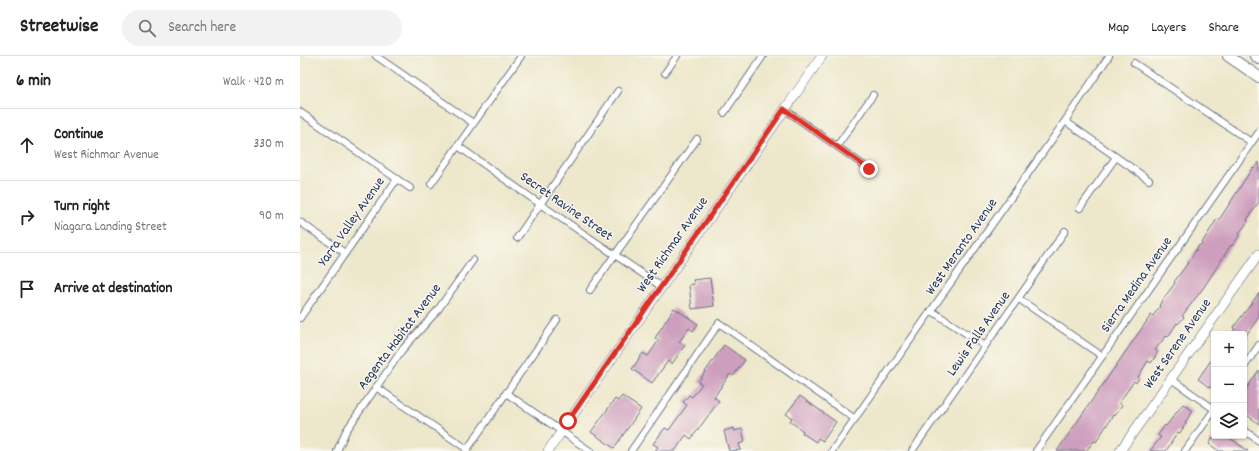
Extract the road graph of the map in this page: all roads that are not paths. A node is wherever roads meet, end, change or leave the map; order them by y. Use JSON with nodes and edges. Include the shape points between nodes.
{"nodes":[{"id":1,"x":376,"y":56,"type":"edge"},
{"id":2,"x":521,"y":56,"type":"edge"},
{"id":3,"x":677,"y":56,"type":"edge"},
{"id":4,"x":763,"y":56,"type":"edge"},
{"id":5,"x":822,"y":56,"type":"edge"},
{"id":6,"x":1109,"y":56,"type":"edge"},
{"id":7,"x":1228,"y":56,"type":"edge"},
{"id":8,"x":1255,"y":56,"type":"edge"},
{"id":9,"x":1259,"y":59,"type":"edge"},
{"id":10,"x":1134,"y":63,"type":"dead end"},
{"id":11,"x":665,"y":73,"type":"dead end"},
{"id":12,"x":1259,"y":77,"type":"edge"},
{"id":13,"x":618,"y":91,"type":"dead end"},
{"id":14,"x":873,"y":95,"type":"dead end"},
{"id":15,"x":784,"y":109,"type":"junction"},
{"id":16,"x":300,"y":112,"type":"edge"},
{"id":17,"x":724,"y":114,"type":"dead end"},
{"id":18,"x":1065,"y":121,"type":"junction"},
{"id":19,"x":473,"y":123,"type":"junction"},
{"id":20,"x":1259,"y":132,"type":"edge"},
{"id":21,"x":697,"y":139,"type":"dead end"},
{"id":22,"x":1252,"y":142,"type":"junction"},
{"id":23,"x":458,"y":146,"type":"junction"},
{"id":24,"x":837,"y":146,"type":"junction"},
{"id":25,"x":1116,"y":156,"type":"junction"},
{"id":26,"x":869,"y":169,"type":"dead end"},
{"id":27,"x":397,"y":179,"type":"junction"},
{"id":28,"x":1149,"y":180,"type":"dead end"},
{"id":29,"x":431,"y":184,"type":"dead end"},
{"id":30,"x":410,"y":188,"type":"dead end"},
{"id":31,"x":540,"y":204,"type":"junction"},
{"id":32,"x":1080,"y":208,"type":"dead end"},
{"id":33,"x":300,"y":222,"type":"edge"},
{"id":34,"x":1065,"y":231,"type":"dead end"},
{"id":35,"x":517,"y":238,"type":"dead end"},
{"id":36,"x":345,"y":253,"type":"junction"},
{"id":37,"x":1259,"y":254,"type":"edge"},
{"id":38,"x":615,"y":255,"type":"junction"},
{"id":39,"x":473,"y":260,"type":"dead end"},
{"id":40,"x":662,"y":287,"type":"junction"},
{"id":41,"x":590,"y":290,"type":"dead end"},
{"id":42,"x":1019,"y":299,"type":"junction"},
{"id":43,"x":932,"y":311,"type":"junction"},
{"id":44,"x":300,"y":318,"type":"edge"},
{"id":45,"x":557,"y":320,"type":"dead end"},
{"id":46,"x":1259,"y":345,"type":"edge"},
{"id":47,"x":985,"y":346,"type":"junction"},
{"id":48,"x":1102,"y":356,"type":"junction"},
{"id":49,"x":1247,"y":363,"type":"edge"},
{"id":50,"x":1171,"y":379,"type":"junction"},
{"id":51,"x":376,"y":387,"type":"junction"},
{"id":52,"x":506,"y":393,"type":"junction"},
{"id":53,"x":1211,"y":407,"type":"edge"},
{"id":54,"x":1211,"y":414,"type":"edge"},
{"id":55,"x":855,"y":419,"type":"junction"},
{"id":56,"x":561,"y":431,"type":"junction"},
{"id":57,"x":1247,"y":432,"type":"edge"},
{"id":58,"x":1259,"y":441,"type":"edge"},
{"id":59,"x":467,"y":450,"type":"edge"},
{"id":60,"x":1188,"y":450,"type":"edge"},
{"id":61,"x":337,"y":451,"type":"edge"},
{"id":62,"x":548,"y":451,"type":"edge"},
{"id":63,"x":590,"y":451,"type":"edge"},
{"id":64,"x":631,"y":451,"type":"edge"},
{"id":65,"x":832,"y":451,"type":"edge"},
{"id":66,"x":912,"y":451,"type":"edge"},
{"id":67,"x":1036,"y":451,"type":"edge"},
{"id":68,"x":1120,"y":451,"type":"edge"}],
"edges":[{"from":1,"to":19,"type":"street"},
{"from":2,"to":19,"type":"street"},
{"from":3,"to":11,"type":"street"},
{"from":4,"to":17,"type":"street"},
{"from":5,"to":15,"type":"street","name":"West Richmar Avenue"},
{"from":6,"to":18,"type":"street","name":"West Meranto Avenue"},
{"from":7,"to":12,"type":"main road"},
{"from":8,"to":9,"type":"main road"},
{"from":10,"to":22,"type":"street"},
{"from":13,"to":31,"type":"street"},
{"from":14,"to":24,"type":"street"},
{"from":15,"to":24,"type":"street"},
{"from":15,"to":40,"type":"street","name":"West Richmar Avenue"},
{"from":16,"to":27,"type":"street"},
{"from":18,"to":25,"type":"street"},
{"from":18,"to":43,"type":"street","name":"West Meranto Avenue"},
{"from":19,"to":23,"type":"street"},
{"from":20,"to":22,"type":"street","name":"Sierra Medina Avenue"},
{"from":21,"to":38,"type":"street"},
{"from":22,"to":48,"type":"street","name":"Sierra Medina Avenue"},
{"from":23,"to":29,"type":"street"},
{"from":23,"to":31,"type":"street","name":"Secret Ravine Street"},
{"from":24,"to":26,"type":"street"},
{"from":25,"to":28,"type":"street"},
{"from":25,"to":32,"type":"street"},
{"from":27,"to":30,"type":"street"},
{"from":27,"to":36,"type":"street","name":"Yarra Valley Avenue"},
{"from":31,"to":35,"type":"street"},
{"from":31,"to":38,"type":"street","name":"Secret Ravine Street"},
{"from":33,"to":36,"type":"street"},
{"from":34,"to":42,"type":"street","name":"Lewis Falls Avenue"},
{"from":36,"to":44,"type":"street","name":"Yarra Valley Avenue"},
{"from":37,"to":50,"type":"street","name":"West Serene Avenue"},
{"from":38,"to":40,"type":"street","name":"Secret Ravine Street"},
{"from":38,"to":41,"type":"street"},
{"from":39,"to":51,"type":"street","name":"Aegenta Habitat Avenue","via":[[437,311],[402,350]]},
{"from":40,"to":56,"type":"street","name":"West Richmar Avenue"},
{"from":42,"to":47,"type":"street","name":"Lewis Falls Avenue"},
{"from":42,"to":48,"type":"street"},
{"from":43,"to":47,"type":"street"},
{"from":43,"to":55,"type":"street","name":"West Meranto Avenue"},
{"from":45,"to":52,"type":"street"},
{"from":46,"to":49,"type":"street"},
{"from":47,"to":66,"type":"street","name":"Lewis Falls Avenue"},
{"from":48,"to":67,"type":"street","name":"Sierra Medina Avenue"},
{"from":50,"to":53,"type":"street"},
{"from":50,"to":68,"type":"street","name":"West Serene Avenue"},
{"from":51,"to":59,"type":"street"},
{"from":51,"to":61,"type":"street","name":"Aegenta Habitat Avenue","via":[[346,431]]},
{"from":52,"to":56,"type":"street"},
{"from":52,"to":59,"type":"street"},
{"from":54,"to":60,"type":"street"},
{"from":55,"to":64,"type":"street","via":[[719,324]]},
{"from":55,"to":65,"type":"street","name":"West Meranto Avenue"},
{"from":56,"to":62,"type":"street","name":"West Richmar Avenue"},
{"from":56,"to":63,"type":"street"},
{"from":57,"to":58,"type":"street"}]}
